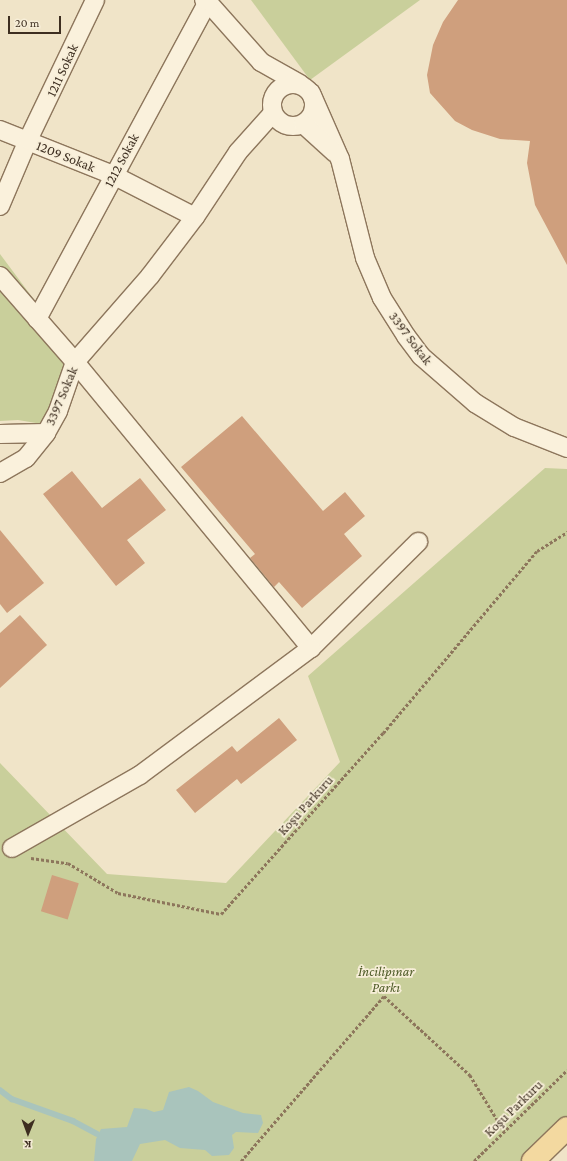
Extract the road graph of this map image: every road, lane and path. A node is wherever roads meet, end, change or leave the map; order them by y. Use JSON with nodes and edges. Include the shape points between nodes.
{"nodes":[{"id":1,"x":95,"y":0,"type":"edge"},
{"id":2,"x":206,"y":0,"type":"edge"},
{"id":3,"x":261,"y":62,"type":"junction"},
{"id":4,"x":306,"y":89,"type":"junction"},
{"id":5,"x":273,"y":106,"type":"junction"},
{"id":6,"x":299,"y":125,"type":"junction"},
{"id":7,"x":0,"y":130,"type":"edge"},
{"id":8,"x":254,"y":133,"type":"junction"},
{"id":9,"x":28,"y":140,"type":"junction"},
{"id":10,"x":340,"y":159,"type":"junction"},
{"id":11,"x":113,"y":175,"type":"junction"},
{"id":12,"x":0,"y":206,"type":"edge"},
{"id":13,"x":195,"y":217,"type":"junction"},
{"id":14,"x":0,"y":276,"type":"edge"},
{"id":15,"x":37,"y":319,"type":"junction"},
{"id":16,"x":75,"y":362,"type":"junction"},
{"id":17,"x":46,"y":433,"type":"junction"},
{"id":18,"x":0,"y":434,"type":"edge"},
{"id":19,"x":567,"y":448,"type":"edge"},
{"id":20,"x":0,"y":474,"type":"edge"},
{"id":21,"x":567,"y":532,"type":"edge"},
{"id":22,"x":418,"y":542,"type":"dead end"},
{"id":23,"x":311,"y":648,"type":"junction"},
{"id":24,"x":12,"y":848,"type":"joint"},
{"id":25,"x":567,"y":1070,"type":"edge"},
{"id":26,"x":567,"y":1128,"type":"edge"},
{"id":27,"x":504,"y":1130,"type":"junction"},
{"id":28,"x":240,"y":1161,"type":"edge"},
{"id":29,"x":474,"y":1161,"type":"edge"},
{"id":30,"x":533,"y":1161,"type":"edge"}],
"edges":[{"from":1,"to":9,"type":"street","name":"1211 Sokak"},
{"from":2,"to":3,"type":"street"},
{"from":2,"to":11,"type":"street","name":"1212 Sokak"},
{"from":3,"to":4,"type":"street"},
{"from":3,"to":5,"type":"street"},
{"from":4,"to":5,"type":"street","name":"3397 Sokak","via":[[286,84],[275,93]]},
{"from":4,"to":6,"type":"street","via":[[315,107],[313,114]]},
{"from":4,"to":10,"type":"street","name":"3397 Sokak"},
{"from":5,"to":6,"type":"street","via":[[282,123]]},
{"from":5,"to":8,"type":"street","name":"3397 Sokak"},
{"from":6,"to":8,"type":"street"},
{"from":6,"to":10,"type":"street"},
{"from":7,"to":9,"type":"street","name":"1209 Sokak"},
{"from":8,"to":13,"type":"street","name":"3397 Sokak","via":[[238,152]]},
{"from":9,"to":11,"type":"street","name":"1209 Sokak"},
{"from":9,"to":12,"type":"street","name":"1211 Sokak"},
{"from":10,"to":19,"type":"street","name":"3397 Sokak","via":[[365,258],[382,298],[422,356],[475,403],[498,418]]},
{"from":11,"to":13,"type":"street","name":"1209 Sokak"},
{"from":11,"to":15,"type":"street","name":"1212 Sokak"},
{"from":13,"to":16,"type":"street","name":"3397 Sokak","via":[[150,276]]},
{"from":14,"to":15,"type":"street"},
{"from":15,"to":16,"type":"street"},
{"from":16,"to":17,"type":"street","name":"3397 Sokak","via":[[58,411]]},
{"from":16,"to":23,"type":"street"},
{"from":17,"to":18,"type":"street","name":"3397 Sokak"},
{"from":17,"to":20,"type":"street","name":"3397 Sokak","via":[[26,458]]},
{"from":21,"to":24,"type":"path","name":"Koşu Parkuru","via":[[536,551],[383,733],[221,914],[118,893],[68,862],[19,856]]},
{"from":22,"to":23,"type":"street"},
{"from":23,"to":24,"type":"street","via":[[140,775]]},
{"from":25,"to":27,"type":"path","name":"Koşu Parkuru"},
{"from":26,"to":30,"type":"main road"},
{"from":27,"to":28,"type":"path","via":[[470,1075],[384,996]]},
{"from":27,"to":29,"type":"path","name":"Koşu Parkuru"}]}
